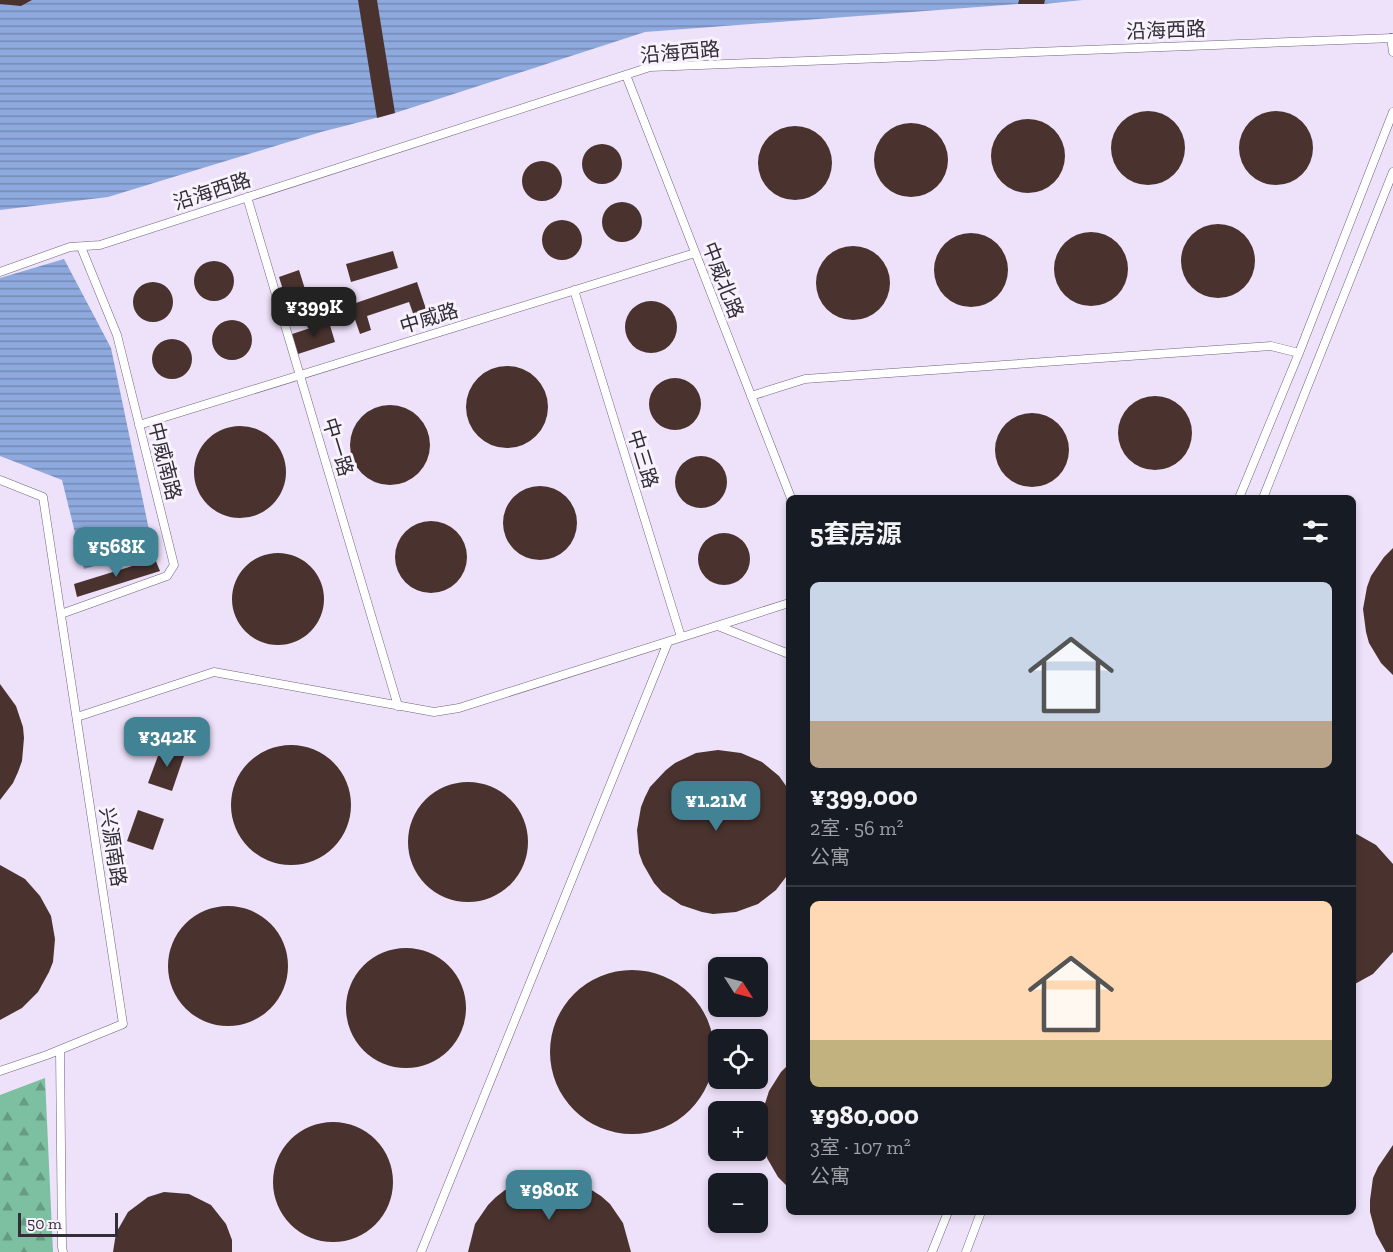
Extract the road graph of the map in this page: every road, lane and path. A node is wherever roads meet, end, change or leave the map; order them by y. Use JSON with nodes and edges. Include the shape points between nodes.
{"nodes":[{"id":1,"x":1392,"y":38,"type":"edge"},
{"id":2,"x":1393,"y":52,"type":"edge"},
{"id":3,"x":626,"y":75,"type":"junction"},
{"id":4,"x":1393,"y":112,"type":"edge"},
{"id":5,"x":1393,"y":172,"type":"edge"},
{"id":6,"x":247,"y":197,"type":"junction"},
{"id":7,"x":81,"y":247,"type":"junction"},
{"id":8,"x":695,"y":253,"type":"junction"},
{"id":9,"x":0,"y":272,"type":"edge"},
{"id":10,"x":574,"y":290,"type":"junction"},
{"id":11,"x":1299,"y":353,"type":"junction"},
{"id":12,"x":300,"y":375,"type":"junction"},
{"id":13,"x":751,"y":396,"type":"junction"},
{"id":14,"x":139,"y":425,"type":"junction"},
{"id":15,"x":0,"y":480,"type":"edge"},
{"id":16,"x":790,"y":495,"type":"edge"},
{"id":17,"x":1240,"y":495,"type":"edge"},
{"id":18,"x":1264,"y":495,"type":"edge"},
{"id":19,"x":786,"y":604,"type":"edge"},
{"id":20,"x":61,"y":614,"type":"junction"},
{"id":21,"x":718,"y":626,"type":"junction"},
{"id":22,"x":681,"y":637,"type":"junction"},
{"id":23,"x":668,"y":642,"type":"junction"},
{"id":24,"x":786,"y":653,"type":"edge"},
{"id":25,"x":398,"y":706,"type":"junction"},
{"id":26,"x":76,"y":717,"type":"junction"},
{"id":27,"x":60,"y":1050,"type":"junction"},
{"id":28,"x":0,"y":1071,"type":"edge"},
{"id":29,"x":947,"y":1215,"type":"edge"},
{"id":30,"x":980,"y":1215,"type":"edge"},
{"id":31,"x":63,"y":1252,"type":"edge"},
{"id":32,"x":422,"y":1252,"type":"edge"},
{"id":33,"x":932,"y":1252,"type":"edge"},
{"id":34,"x":966,"y":1252,"type":"edge"}],
"edges":[{"from":1,"to":2,"type":"lane"},
{"from":1,"to":3,"type":"lane","name":"沿海西路","via":[[650,67]]},
{"from":3,"to":6,"type":"lane","name":"沿海西路"},
{"from":3,"to":8,"type":"lane","name":"中威北路"},
{"from":4,"to":11,"type":"lane"},
{"from":5,"to":18,"type":"lane"},
{"from":6,"to":7,"type":"lane","name":"沿海西路","via":[[100,245]]},
{"from":6,"to":12,"type":"lane","name":"中一路"},
{"from":7,"to":9,"type":"lane","name":"沿海西路"},
{"from":7,"to":14,"type":"lane","name":"中威南路","via":[[117,335]]},
{"from":8,"to":10,"type":"lane","name":"中威路"},
{"from":8,"to":13,"type":"lane","name":"中威北路"},
{"from":10,"to":12,"type":"lane","name":"中威路"},
{"from":10,"to":22,"type":"lane","name":"中三路"},
{"from":11,"to":13,"type":"lane","via":[[1271,346],[805,379]]},
{"from":11,"to":17,"type":"lane"},
{"from":12,"to":14,"type":"lane","name":"中威路"},
{"from":12,"to":25,"type":"lane","name":"中一路"},
{"from":13,"to":16,"type":"lane","name":"中威北路"},
{"from":14,"to":20,"type":"lane","name":"中威南路","via":[[174,565],[167,576]]},
{"from":15,"to":20,"type":"lane","name":"兴源南路","via":[[44,497]]},
{"from":19,"to":21,"type":"lane"},
{"from":20,"to":26,"type":"lane","name":"兴源南路"},
{"from":21,"to":22,"type":"lane"},
{"from":21,"to":24,"type":"lane"},
{"from":22,"to":23,"type":"lane"},
{"from":23,"to":25,"type":"lane","via":[[459,708],[434,712]]},
{"from":23,"to":32,"type":"lane"},
{"from":25,"to":26,"type":"lane","via":[[214,672]]},
{"from":26,"to":27,"type":"lane","name":"兴源南路","via":[[123,1024]]},
{"from":27,"to":28,"type":"lane"},
{"from":27,"to":31,"type":"lane"},
{"from":29,"to":33,"type":"lane"},
{"from":30,"to":34,"type":"lane"}]}
